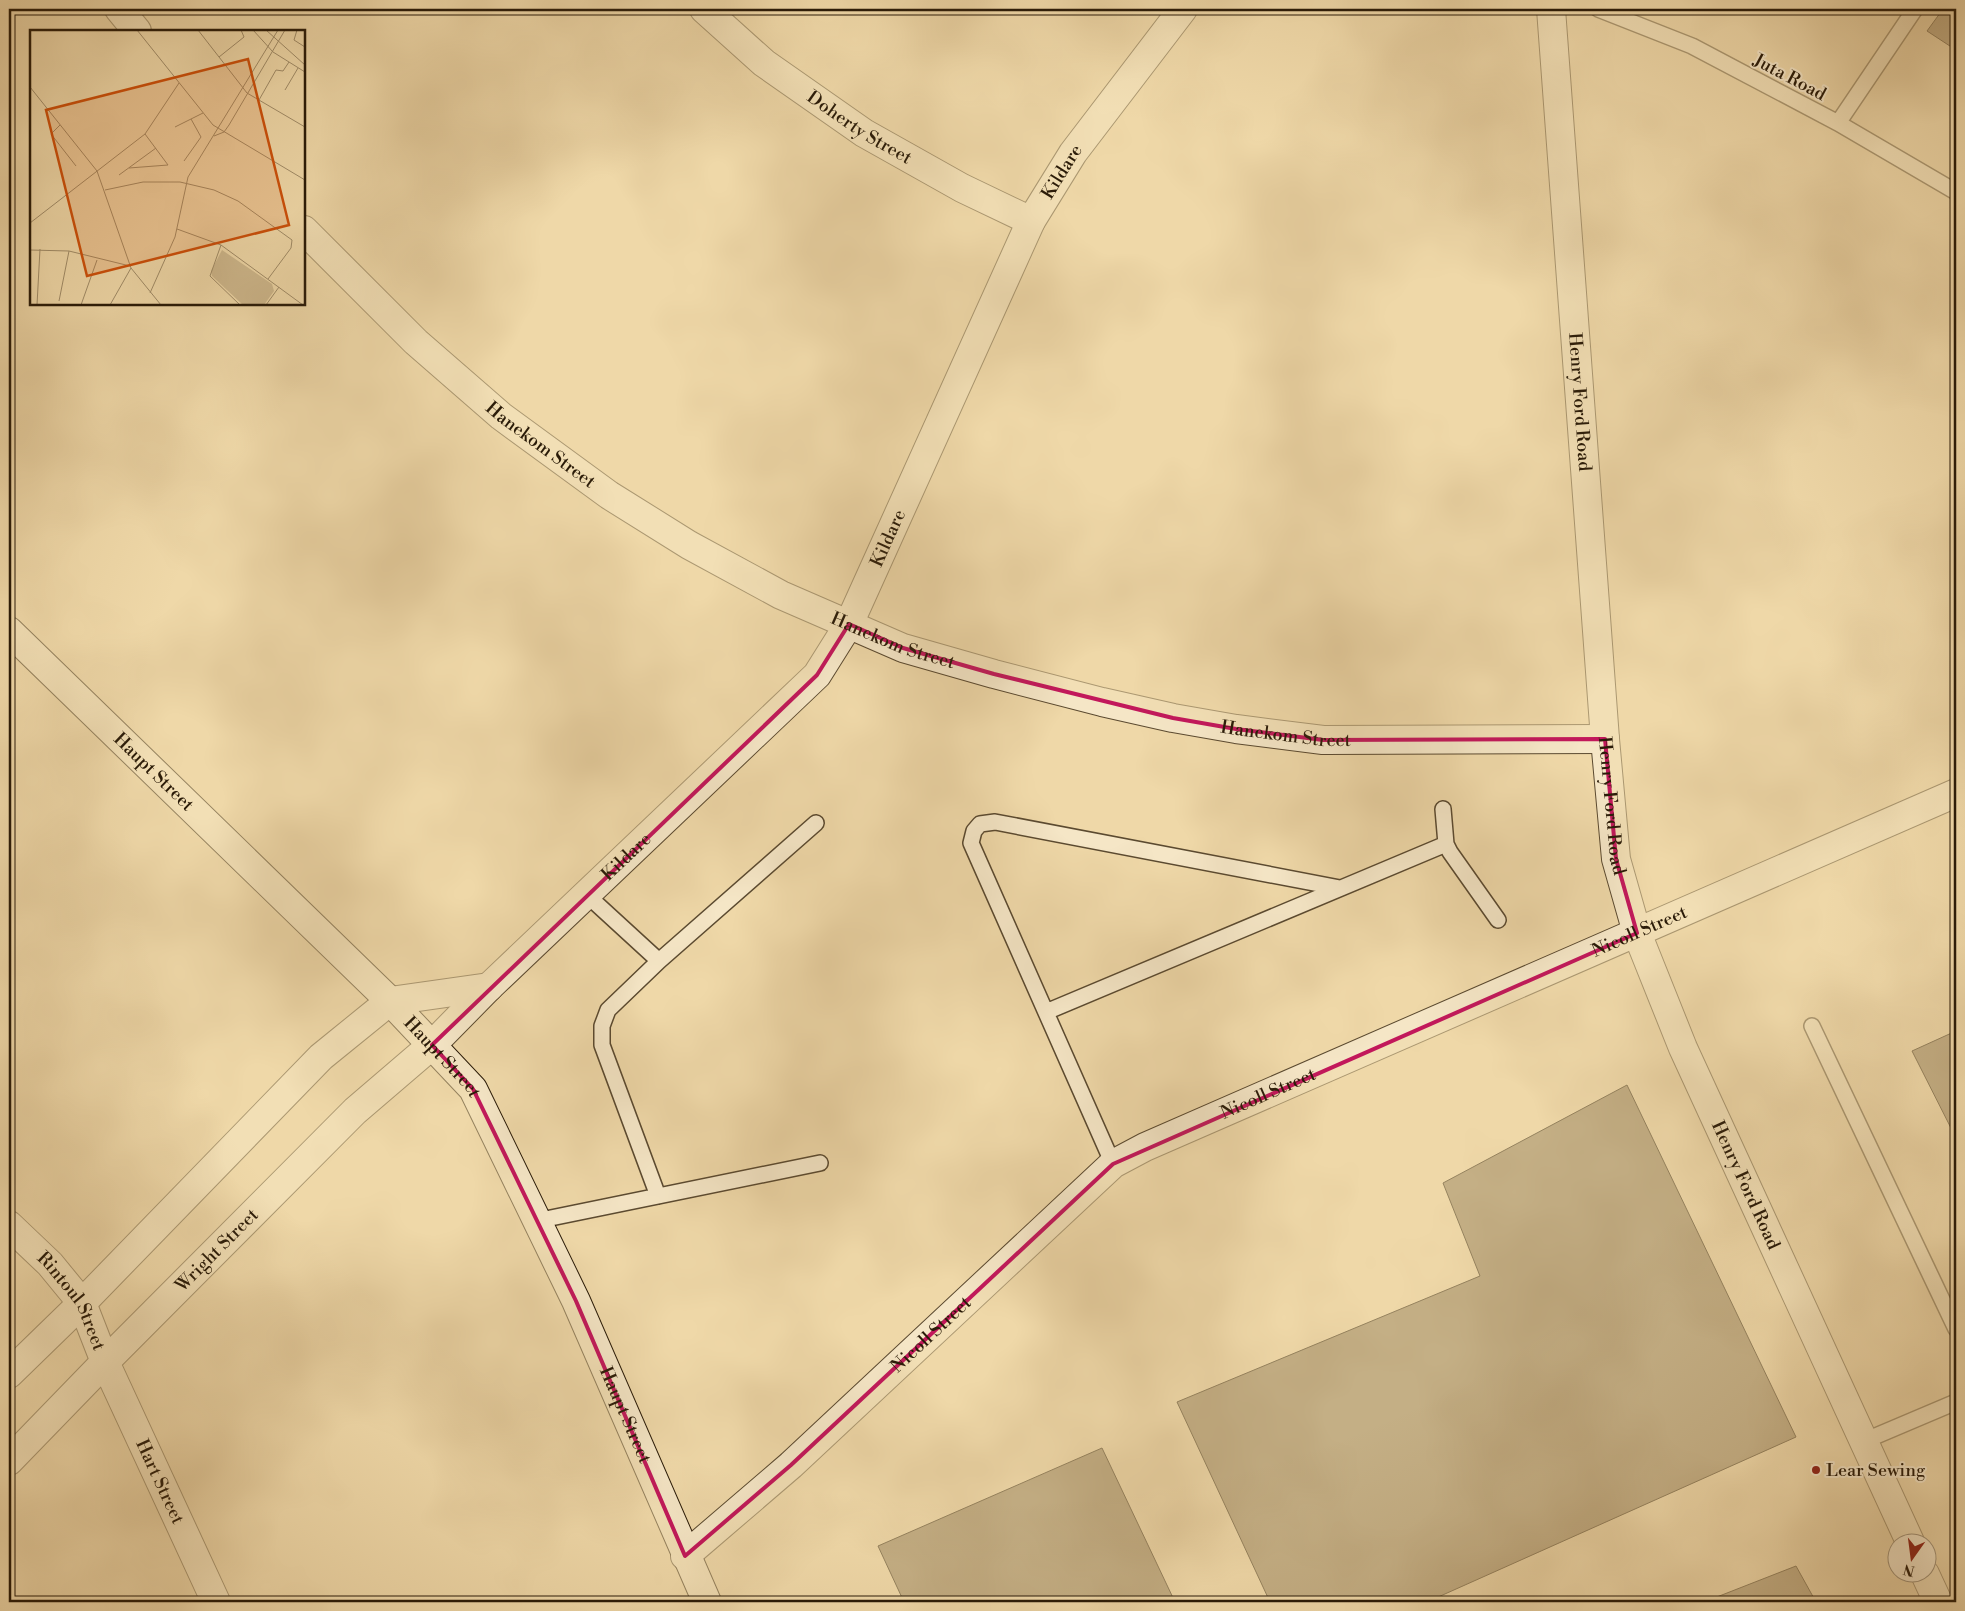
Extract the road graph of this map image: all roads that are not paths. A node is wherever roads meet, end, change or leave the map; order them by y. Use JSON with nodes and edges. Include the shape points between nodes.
{"nodes":[{"id":1,"x":119,"y":9,"type":"edge"},
{"id":2,"x":704,"y":9,"type":"edge"},
{"id":3,"x":1183,"y":9,"type":"edge"},
{"id":4,"x":1551,"y":9,"type":"edge"},
{"id":5,"x":1598,"y":9,"type":"edge"},
{"id":6,"x":1915,"y":9,"type":"edge"},
{"id":7,"x":137,"y":30,"type":"edge"},
{"id":8,"x":1838,"y":124,"type":"junction"},
{"id":9,"x":1956,"y":192,"type":"edge"},
{"id":10,"x":1031,"y":221,"type":"junction"},
{"id":11,"x":305,"y":231,"type":"edge"},
{"id":12,"x":849,"y":624,"type":"junction"},
{"id":13,"x":9,"y":630,"type":"edge"},
{"id":14,"x":1605,"y":740,"type":"junction"},
{"id":15,"x":1956,"y":793,"type":"edge"},
{"id":16,"x":1443,"y":809,"type":"dead end"},
{"id":17,"x":816,"y":823,"type":"dead end"},
{"id":18,"x":1446,"y":844,"type":"junction"},
{"id":19,"x":1340,"y":888,"type":"junction"},
{"id":20,"x":587,"y":895,"type":"junction"},
{"id":21,"x":1498,"y":920,"type":"dead end"},
{"id":22,"x":1637,"y":933,"type":"junction"},
{"id":23,"x":659,"y":961,"type":"junction"},
{"id":24,"x":489,"y":987,"type":"junction"},
{"id":25,"x":390,"y":1001,"type":"junction"},
{"id":26,"x":1046,"y":1012,"type":"junction"},
{"id":27,"x":1812,"y":1026,"type":"dead end"},
{"id":28,"x":432,"y":1045,"type":"junction"},
{"id":29,"x":820,"y":1163,"type":"dead end"},
{"id":30,"x":1113,"y":1164,"type":"junction"},
{"id":31,"x":658,"y":1196,"type":"junction"},
{"id":32,"x":536,"y":1220,"type":"junction"},
{"id":33,"x":9,"y":1225,"type":"edge"},
{"id":34,"x":82,"y":1303,"type":"junction"},
{"id":35,"x":1956,"y":1328,"type":"edge"},
{"id":36,"x":105,"y":1362,"type":"junction"},
{"id":37,"x":9,"y":1374,"type":"edge"},
{"id":38,"x":1956,"y":1402,"type":"edge"},
{"id":39,"x":1864,"y":1441,"type":"junction"},
{"id":40,"x":9,"y":1461,"type":"edge"},
{"id":41,"x":1907,"y":1534,"type":"edge"},
{"id":42,"x":685,"y":1556,"type":"junction"},
{"id":43,"x":1930,"y":1584,"type":"edge"},
{"id":44,"x":216,"y":1602,"type":"edge"},
{"id":45,"x":706,"y":1602,"type":"edge"},
{"id":46,"x":1938,"y":1602,"type":"edge"}],
"edges":[{"from":1,"to":7,"type":"street"},
{"from":2,"to":10,"type":"street","name":"Doherty Street","via":[[764,63],[864,133],[962,188]]},
{"from":3,"to":10,"type":"street","name":"Kildare","via":[[1073,153]]},
{"from":4,"to":14,"type":"street","name":"Henry Ford Road"},
{"from":5,"to":8,"type":"lane","name":"Juta Road","via":[[1692,46]]},
{"from":6,"to":8,"type":"lane"},
{"from":8,"to":9,"type":"lane","name":"Juta Road"},
{"from":10,"to":12,"type":"street","name":"Kildare"},
{"from":11,"to":12,"type":"street","name":"Hanekom Street","via":[[416,342],[501,416],[609,495],[688,545],[781,595]]},
{"from":12,"to":14,"type":"street","name":"Hanekom Street","via":[[903,648],[994,674],[1173,718],[1236,729],[1323,740]]},
{"from":12,"to":20,"type":"street","name":"Kildare","via":[[817,675]]},
{"from":13,"to":25,"type":"street","name":"Haupt Street"},
{"from":14,"to":22,"type":"street","name":"Henry Ford Road","via":[[1616,859]]},
{"from":15,"to":22,"type":"street","name":"Nicoll Street"},
{"from":16,"to":18,"type":"lane"},
{"from":17,"to":23,"type":"lane"},
{"from":18,"to":19,"type":"lane"},
{"from":18,"to":21,"type":"lane"},
{"from":19,"to":26,"type":"lane"},
{"from":19,"to":26,"type":"lane","via":[[994,822],[980,824],[971,843]]},
{"from":20,"to":23,"type":"lane"},
{"from":20,"to":24,"type":"street","name":"Kildare"},
{"from":22,"to":30,"type":"street","name":"Nicoll Street","via":[[1145,1147]]},
{"from":22,"to":39,"type":"street","name":"Henry Ford Road","via":[[1683,1048]]},
{"from":23,"to":31,"type":"lane","via":[[608,1010],[602,1026],[602,1046]]},
{"from":24,"to":25,"type":"street"},
{"from":24,"to":28,"type":"street","name":"Kildare"},
{"from":25,"to":28,"type":"street","name":"Haupt Street"},
{"from":25,"to":34,"type":"street","via":[[321,1057]]},
{"from":26,"to":30,"type":"lane"},
{"from":27,"to":35,"type":"lane"},
{"from":28,"to":32,"type":"street","name":"Haupt Street","via":[[473,1089]]},
{"from":28,"to":36,"type":"street","name":"Wright Street","via":[[355,1111]]},
{"from":29,"to":31,"type":"lane"},
{"from":30,"to":42,"type":"street","name":"Nicoll Street","via":[[791,1465]]},
{"from":31,"to":32,"type":"lane"},
{"from":32,"to":42,"type":"street","name":"Haupt Street","via":[[576,1301]]},
{"from":33,"to":34,"type":"street","name":"Rintoul Street","via":[[50,1264]]},
{"from":34,"to":36,"type":"street","name":"Rintoul Street"},
{"from":34,"to":37,"type":"street"},
{"from":36,"to":40,"type":"street","name":"Wright Street"},
{"from":36,"to":44,"type":"street","name":"Hart Street"},
{"from":38,"to":39,"type":"lane"},
{"from":39,"to":41,"type":"street","name":"Henry Ford Road"},
{"from":42,"to":45,"type":"street","name":"Haupt Street"},
{"from":43,"to":46,"type":"street"}]}
